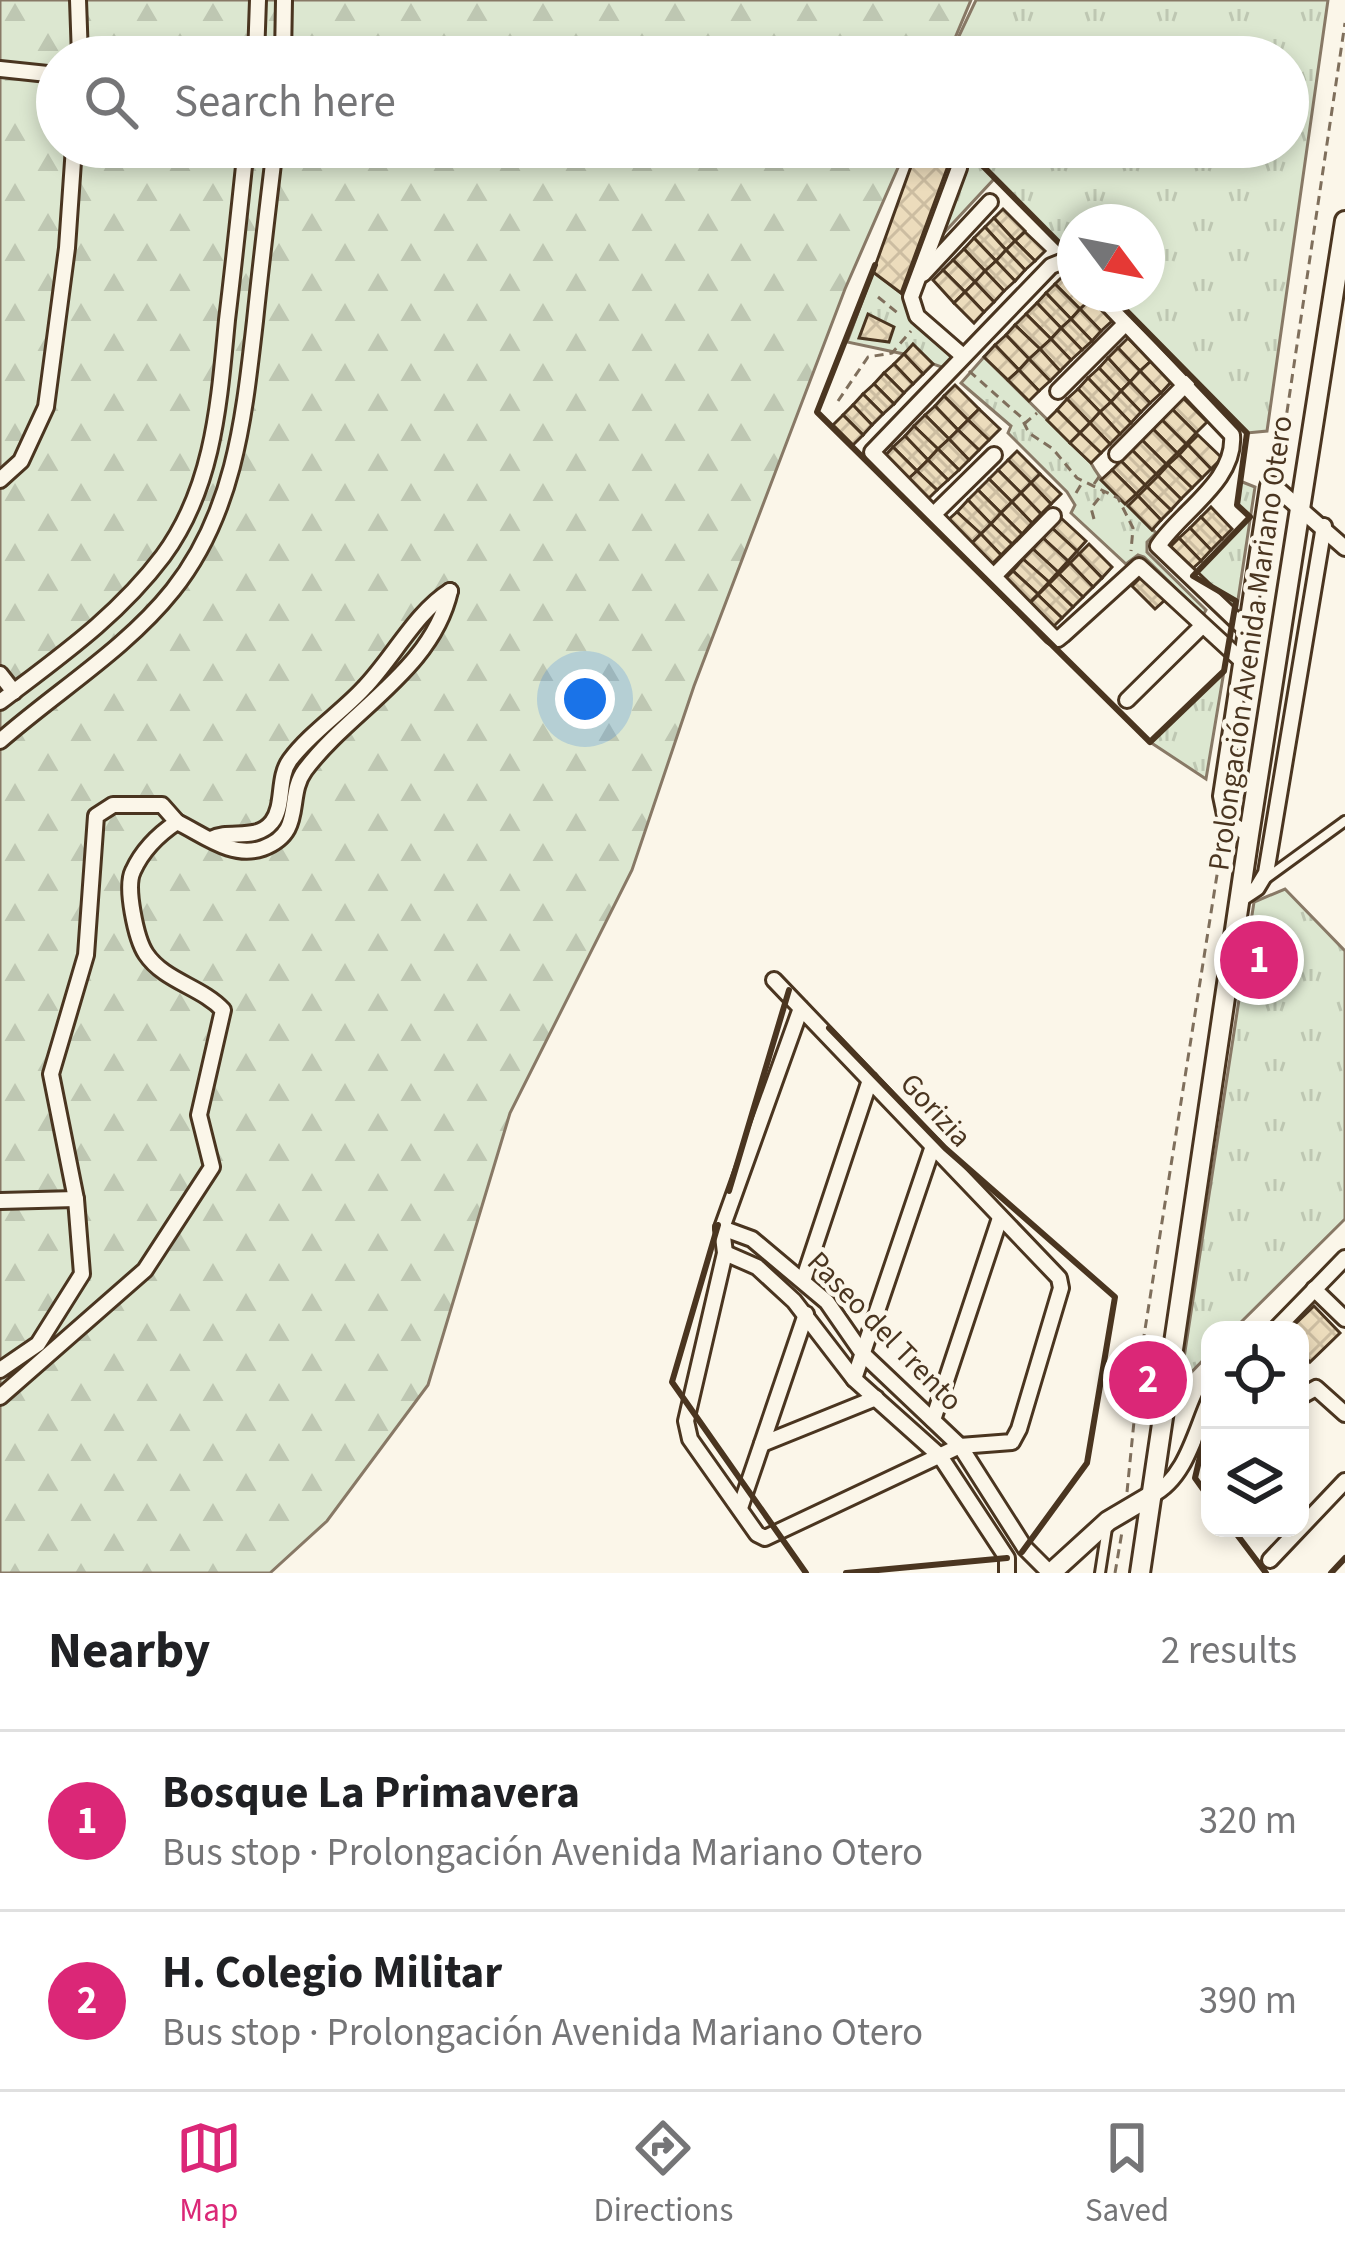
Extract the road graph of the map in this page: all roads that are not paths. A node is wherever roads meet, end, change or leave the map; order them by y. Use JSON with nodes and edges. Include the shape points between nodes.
{"nodes":[{"id":1,"x":78,"y":0,"type":"edge"},
{"id":2,"x":258,"y":0,"type":"edge"},
{"id":3,"x":284,"y":0,"type":"edge"},
{"id":4,"x":79,"y":36,"type":"edge"},
{"id":5,"x":257,"y":36,"type":"edge"},
{"id":6,"x":284,"y":36,"type":"edge"},
{"id":7,"x":0,"y":69,"type":"edge"},
{"id":8,"x":36,"y":73,"type":"edge"},
{"id":9,"x":73,"y":168,"type":"edge"},
{"id":10,"x":244,"y":168,"type":"edge"},
{"id":11,"x":272,"y":168,"type":"edge"},
{"id":12,"x":958,"y":168,"type":"dead end"},
{"id":13,"x":990,"y":202,"type":"dead end"},
{"id":14,"x":1345,"y":221,"type":"edge"},
{"id":15,"x":1057,"y":264,"type":"edge"},
{"id":16,"x":915,"y":282,"type":"junction"},
{"id":17,"x":1116,"y":312,"type":"edge"},
{"id":18,"x":1126,"y":322,"type":"junction"},
{"id":19,"x":961,"y":359,"type":"junction"},
{"id":20,"x":1186,"y":383,"type":"junction"},
{"id":21,"x":1058,"y":391,"type":"dead end"},
{"id":22,"x":1117,"y":454,"type":"dead end"},
{"id":23,"x":994,"y":455,"type":"dead end"},
{"id":24,"x":0,"y":480,"type":"edge"},
{"id":25,"x":1299,"y":505,"type":"junction"},
{"id":26,"x":933,"y":515,"type":"junction"},
{"id":27,"x":1053,"y":516,"type":"dead end"},
{"id":28,"x":1324,"y":526,"type":"junction"},
{"id":29,"x":1345,"y":548,"type":"edge"},
{"id":30,"x":994,"y":576,"type":"junction"},
{"id":31,"x":1202,"y":626,"type":"junction"},
{"id":32,"x":1246,"y":630,"type":"junction"},
{"id":33,"x":1241,"y":660,"type":"junction"},
{"id":34,"x":0,"y":674,"type":"edge"},
{"id":35,"x":14,"y":692,"type":"junction"},
{"id":36,"x":1126,"y":700,"type":"dead end"},
{"id":37,"x":0,"y":702,"type":"edge"},
{"id":38,"x":0,"y":741,"type":"edge"},
{"id":39,"x":1345,"y":821,"type":"edge"},
{"id":40,"x":177,"y":822,"type":"junction"},
{"id":41,"x":1249,"y":835,"type":"junction"},
{"id":42,"x":211,"y":839,"type":"junction"},
{"id":43,"x":1262,"y":881,"type":"junction"},
{"id":44,"x":1242,"y":898,"type":"junction"},
{"id":45,"x":774,"y":980,"type":"dead end"},
{"id":46,"x":801,"y":1008,"type":"junction"},
{"id":47,"x":870,"y":1080,"type":"junction"},
{"id":48,"x":933,"y":1146,"type":"junction"},
{"id":49,"x":76,"y":1198,"type":"junction"},
{"id":50,"x":0,"y":1202,"type":"edge"},
{"id":51,"x":1000,"y":1218,"type":"junction"},
{"id":52,"x":722,"y":1228,"type":"junction"},
{"id":53,"x":725,"y":1253,"type":"junction"},
{"id":54,"x":1342,"y":1268,"type":"edge"},
{"id":55,"x":803,"y":1281,"type":"junction"},
{"id":56,"x":1314,"y":1289,"type":"junction"},
{"id":57,"x":806,"y":1314,"type":"junction"},
{"id":58,"x":1345,"y":1319,"type":"edge"},
{"id":59,"x":1284,"y":1321,"type":"edge"},
{"id":60,"x":863,"y":1354,"type":"junction"},
{"id":61,"x":0,"y":1370,"type":"edge"},
{"id":62,"x":854,"y":1379,"type":"junction"},
{"id":63,"x":1309,"y":1392,"type":"edge"},
{"id":64,"x":0,"y":1396,"type":"edge"},
{"id":65,"x":876,"y":1398,"type":"junction"},
{"id":66,"x":1345,"y":1414,"type":"edge"},
{"id":67,"x":933,"y":1420,"type":"junction"},
{"id":68,"x":1201,"y":1420,"type":"edge"},
{"id":69,"x":762,"y":1444,"type":"junction"},
{"id":70,"x":960,"y":1446,"type":"junction"},
{"id":71,"x":940,"y":1456,"type":"junction"},
{"id":72,"x":1345,"y":1480,"type":"edge"},
{"id":73,"x":1152,"y":1495,"type":"junction"},
{"id":74,"x":740,"y":1508,"type":"junction"},
{"id":75,"x":1108,"y":1521,"type":"junction"},
{"id":76,"x":1025,"y":1548,"type":"junction"},
{"id":77,"x":1270,"y":1561,"type":"dead end"},
{"id":78,"x":1007,"y":1566,"type":"edge"},
{"id":79,"x":1051,"y":1573,"type":"edge"},
{"id":80,"x":1100,"y":1573,"type":"edge"},
{"id":81,"x":1140,"y":1573,"type":"edge"}],
"edges":[{"from":1,"to":4,"type":"street"},
{"from":2,"to":5,"type":"street"},
{"from":3,"to":6,"type":"street"},
{"from":7,"to":8,"type":"street"},
{"from":9,"to":24,"type":"street","via":[[46,407],[22,461]]},
{"from":10,"to":35,"type":"street","via":[[217,418],[188,515],[109,618]]},
{"from":11,"to":38,"type":"street","via":[[242,428],[208,532],[146,621]]},
{"from":12,"to":16,"type":"street"},
{"from":13,"to":16,"type":"street"},
{"from":14,"to":25,"type":"street","name":"Prolongación Avenida Mariano Otero"},
{"from":15,"to":19,"type":"street"},
{"from":16,"to":19,"type":"street","via":[[917,316]]},
{"from":17,"to":18,"type":"street"},
{"from":18,"to":20,"type":"street"},
{"from":18,"to":21,"type":"street"},
{"from":19,"to":26,"type":"street","via":[[872,452]]},
{"from":20,"to":22,"type":"street"},
{"from":20,"to":32,"type":"street","via":[[1232,435],[1233,451],[1158,546]]},
{"from":23,"to":26,"type":"street"},
{"from":25,"to":28,"type":"street"},
{"from":25,"to":32,"type":"street","via":[[1273,485],[1266,489]]},
{"from":25,"to":41,"type":"street","name":"Prolongación Avenida Mariano Otero"},
{"from":26,"to":30,"type":"street"},
{"from":27,"to":30,"type":"street"},
{"from":28,"to":29,"type":"street"},
{"from":28,"to":43,"type":"street"},
{"from":30,"to":31,"type":"street","via":[[1058,639],[1138,566]]},
{"from":31,"to":33,"type":"street"},
{"from":31,"to":36,"type":"street"},
{"from":32,"to":33,"type":"street"},
{"from":33,"to":41,"type":"street","via":[[1221,796],[1226,820]]},
{"from":34,"to":35,"type":"street"},
{"from":35,"to":37,"type":"street"},
{"from":39,"to":43,"type":"lane"},
{"from":40,"to":42,"type":"street"},
{"from":40,"to":49,"type":"street","via":[[162,805],[144,802],[95,816],[86,955],[51,1074]]},
{"from":40,"to":64,"type":"street","via":[[130,874],[134,922],[146,956],[223,1010],[199,1115],[212,1167],[145,1270]]},
{"from":41,"to":44,"type":"street","name":"Prolongación Avenida Mariano Otero"},
{"from":42,"to":42,"type":"street","via":[[250,850],[286,831],[304,772],[412,662],[445,614],[450,591],[430,603],[374,677],[290,760],[272,821],[259,832]]},
{"from":43,"to":44,"type":"street"},
{"from":44,"to":73,"type":"street","name":"Prolongación Avenida Mariano Otero"},
{"from":45,"to":46,"type":"street","name":"Gorizia"},
{"from":46,"to":47,"type":"street","name":"Gorizia"},
{"from":46,"to":52,"type":"street"},
{"from":47,"to":48,"type":"street","name":"Gorizia"},
{"from":47,"to":55,"type":"street"},
{"from":48,"to":51,"type":"street","name":"Gorizia"},
{"from":48,"to":60,"type":"street"},
{"from":49,"to":50,"type":"street"},
{"from":49,"to":61,"type":"street","via":[[82,1274],[38,1344]]},
{"from":51,"to":67,"type":"street"},
{"from":51,"to":70,"type":"street","name":"Gorizia","via":[[1061,1288],[1012,1442]]},
{"from":52,"to":53,"type":"street"},
{"from":52,"to":55,"type":"street","name":"Paseo del Trento","via":[[752,1239]]},
{"from":53,"to":57,"type":"street","name":"Paseo del Trento","via":[[757,1267]]},
{"from":53,"to":74,"type":"street","via":[[686,1421]]},
{"from":54,"to":56,"type":"street"},
{"from":55,"to":60,"type":"street","name":"Paseo del Trento"},
{"from":56,"to":58,"type":"street"},
{"from":56,"to":59,"type":"street"},
{"from":57,"to":62,"type":"street","name":"Paseo del Trento"},
{"from":57,"to":69,"type":"street"},
{"from":60,"to":62,"type":"street"},
{"from":60,"to":67,"type":"street","name":"Paseo del Trento"},
{"from":62,"to":65,"type":"street","name":"Paseo del Trento"},
{"from":63,"to":66,"type":"street","via":[[1316,1388]]},
{"from":65,"to":69,"type":"street"},
{"from":65,"to":71,"type":"street","name":"Paseo del Trento"},
{"from":67,"to":70,"type":"street","name":"Paseo del Trento"},
{"from":68,"to":73,"type":"street","via":[[1178,1472]]},
{"from":69,"to":74,"type":"street"},
{"from":70,"to":71,"type":"street"},
{"from":70,"to":76,"type":"street","name":"Paseo del Trento"},
{"from":71,"to":74,"type":"street","via":[[772,1538],[757,1534]]},
{"from":71,"to":78,"type":"street","name":"Paseo del Trento"},
{"from":72,"to":77,"type":"street"},
{"from":73,"to":75,"type":"street"},
{"from":73,"to":81,"type":"street","name":"Prolongación Avenida Mariano Otero"},
{"from":75,"to":79,"type":"street"},
{"from":75,"to":80,"type":"lane"},
{"from":76,"to":78,"type":"street"},
{"from":76,"to":79,"type":"street","name":"Paseo del Trento"}]}
